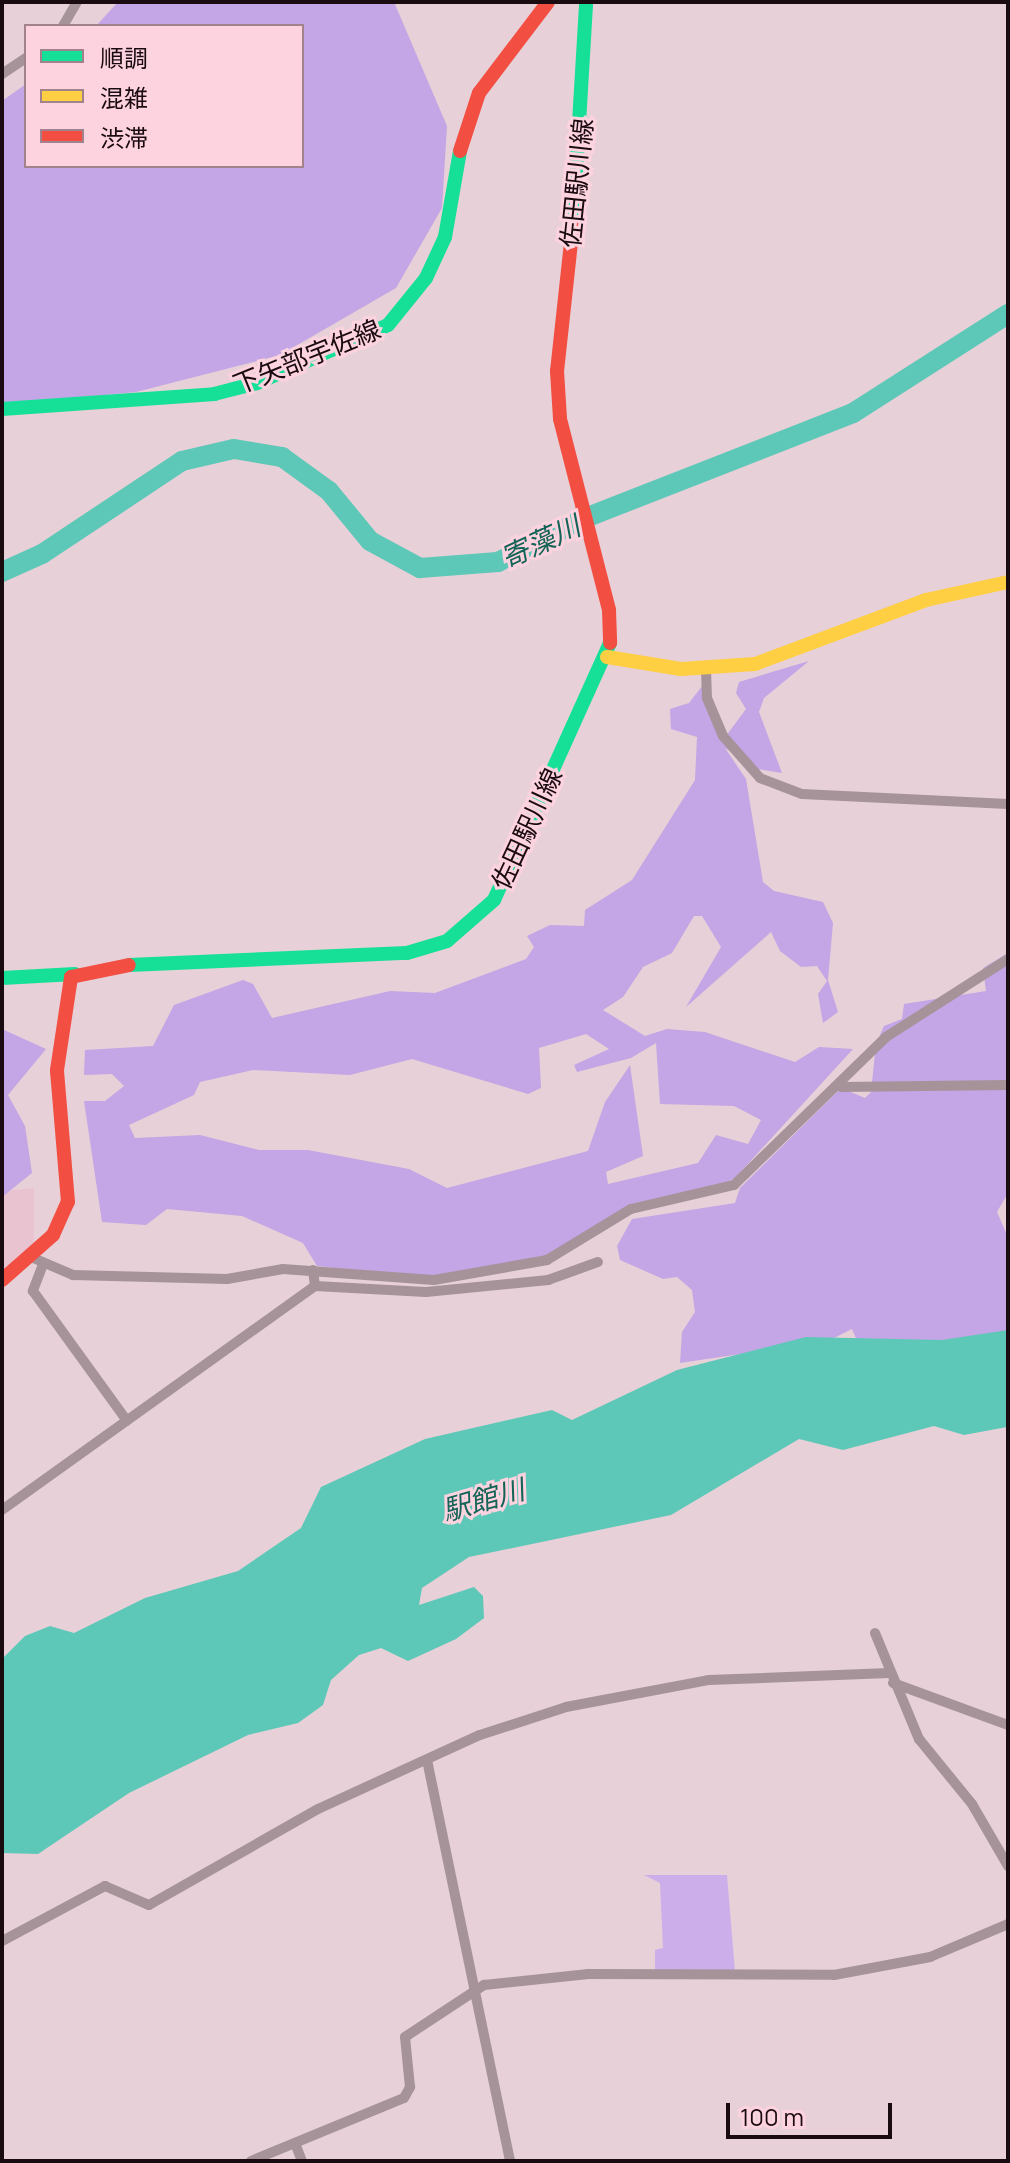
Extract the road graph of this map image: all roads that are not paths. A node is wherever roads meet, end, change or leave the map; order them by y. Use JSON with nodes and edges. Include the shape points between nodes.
{"nodes":[{"id":1,"x":77,"y":2,"type":"edge"},
{"id":2,"x":548,"y":2,"type":"edge"},
{"id":3,"x":586,"y":2,"type":"edge"},
{"id":4,"x":64,"y":24,"type":"edge"},
{"id":5,"x":24,"y":59,"type":"edge"},
{"id":6,"x":2,"y":74,"type":"edge"},
{"id":7,"x":2,"y":409,"type":"edge"},
{"id":8,"x":1008,"y":582,"type":"edge"},
{"id":9,"x":607,"y":657,"type":"junction"},
{"id":10,"x":706,"y":670,"type":"junction"},
{"id":11,"x":1008,"y":804,"type":"edge"},
{"id":12,"x":1008,"y":959,"type":"edge"},
{"id":13,"x":75,"y":974,"type":"junction"},
{"id":14,"x":2,"y":978,"type":"edge"},
{"id":15,"x":1008,"y":1085,"type":"edge"},
{"id":16,"x":841,"y":1087,"type":"junction"},
{"id":17,"x":36,"y":1262,"type":"junction"},
{"id":18,"x":598,"y":1262,"type":"dead end"},
{"id":19,"x":313,"y":1270,"type":"junction"},
{"id":20,"x":2,"y":1280,"type":"edge"},
{"id":21,"x":315,"y":1286,"type":"junction"},
{"id":22,"x":127,"y":1421,"type":"junction"},
{"id":23,"x":2,"y":1510,"type":"edge"},
{"id":24,"x":875,"y":1633,"type":"dead end"},
{"id":25,"x":891,"y":1678,"type":"junction"},
{"id":26,"x":1008,"y":1725,"type":"edge"},
{"id":27,"x":427,"y":1760,"type":"junction"},
{"id":28,"x":1008,"y":1866,"type":"edge"},
{"id":29,"x":1008,"y":1924,"type":"edge"},
{"id":30,"x":2,"y":1941,"type":"edge"},
{"id":31,"x":475,"y":1988,"type":"junction"},
{"id":32,"x":295,"y":2143,"type":"junction"},
{"id":33,"x":251,"y":2161,"type":"edge"},
{"id":34,"x":302,"y":2161,"type":"edge"},
{"id":35,"x":510,"y":2161,"type":"edge"}],
"edges":[{"from":1,"to":4,"type":"street"},
{"from":2,"to":7,"type":"main road","name":"下矢部宇佐線","via":[[479,93],[464,129],[445,237],[426,278],[388,325],[257,383],[214,394]]},
{"from":3,"to":9,"type":"main road","name":"佐田駅川線","via":[[584,131],[557,371],[571,466],[609,610]]},
{"from":5,"to":6,"type":"street"},
{"from":8,"to":10,"type":"main road","via":[[926,600],[755,664]]},
{"from":9,"to":10,"type":"main road"},
{"from":9,"to":13,"type":"main road","name":"佐田駅川線","via":[[500,889],[456,936],[407,953],[132,964]]},
{"from":10,"to":11,"type":"street","via":[[707,698],[723,736],[760,778],[802,794]]},
{"from":12,"to":16,"type":"street","via":[[900,1026]]},
{"from":13,"to":14,"type":"main road","name":"佐田駅川線"},
{"from":13,"to":17,"type":"main road","via":[[65,990],[58,1045],[70,1192]]},
{"from":15,"to":16,"type":"street"},
{"from":16,"to":19,"type":"street","via":[[734,1185],[631,1209],[547,1260],[434,1280]]},
{"from":17,"to":19,"type":"street","via":[[73,1275],[227,1279]]},
{"from":17,"to":20,"type":"main road"},
{"from":17,"to":22,"type":"street","via":[[33,1291]]},
{"from":18,"to":21,"type":"street","via":[[548,1280],[448,1290]]},
{"from":19,"to":21,"type":"street"},
{"from":21,"to":22,"type":"street"},
{"from":22,"to":23,"type":"street"},
{"from":24,"to":25,"type":"street"},
{"from":25,"to":26,"type":"street"},
{"from":25,"to":27,"type":"street","via":[[646,1689],[526,1719]]},
{"from":25,"to":28,"type":"street","via":[[926,1751],[972,1804]]},
{"from":27,"to":30,"type":"street","via":[[318,1809],[146,1906],[105,1886]]},
{"from":27,"to":31,"type":"street","via":[[441,1856]]},
{"from":29,"to":31,"type":"street","via":[[930,1957],[834,1975],[588,1974]]},
{"from":31,"to":32,"type":"street","via":[[405,2037],[410,2087],[404,2098]]},
{"from":31,"to":35,"type":"street"},
{"from":32,"to":33,"type":"street"},
{"from":32,"to":34,"type":"street"}]}
